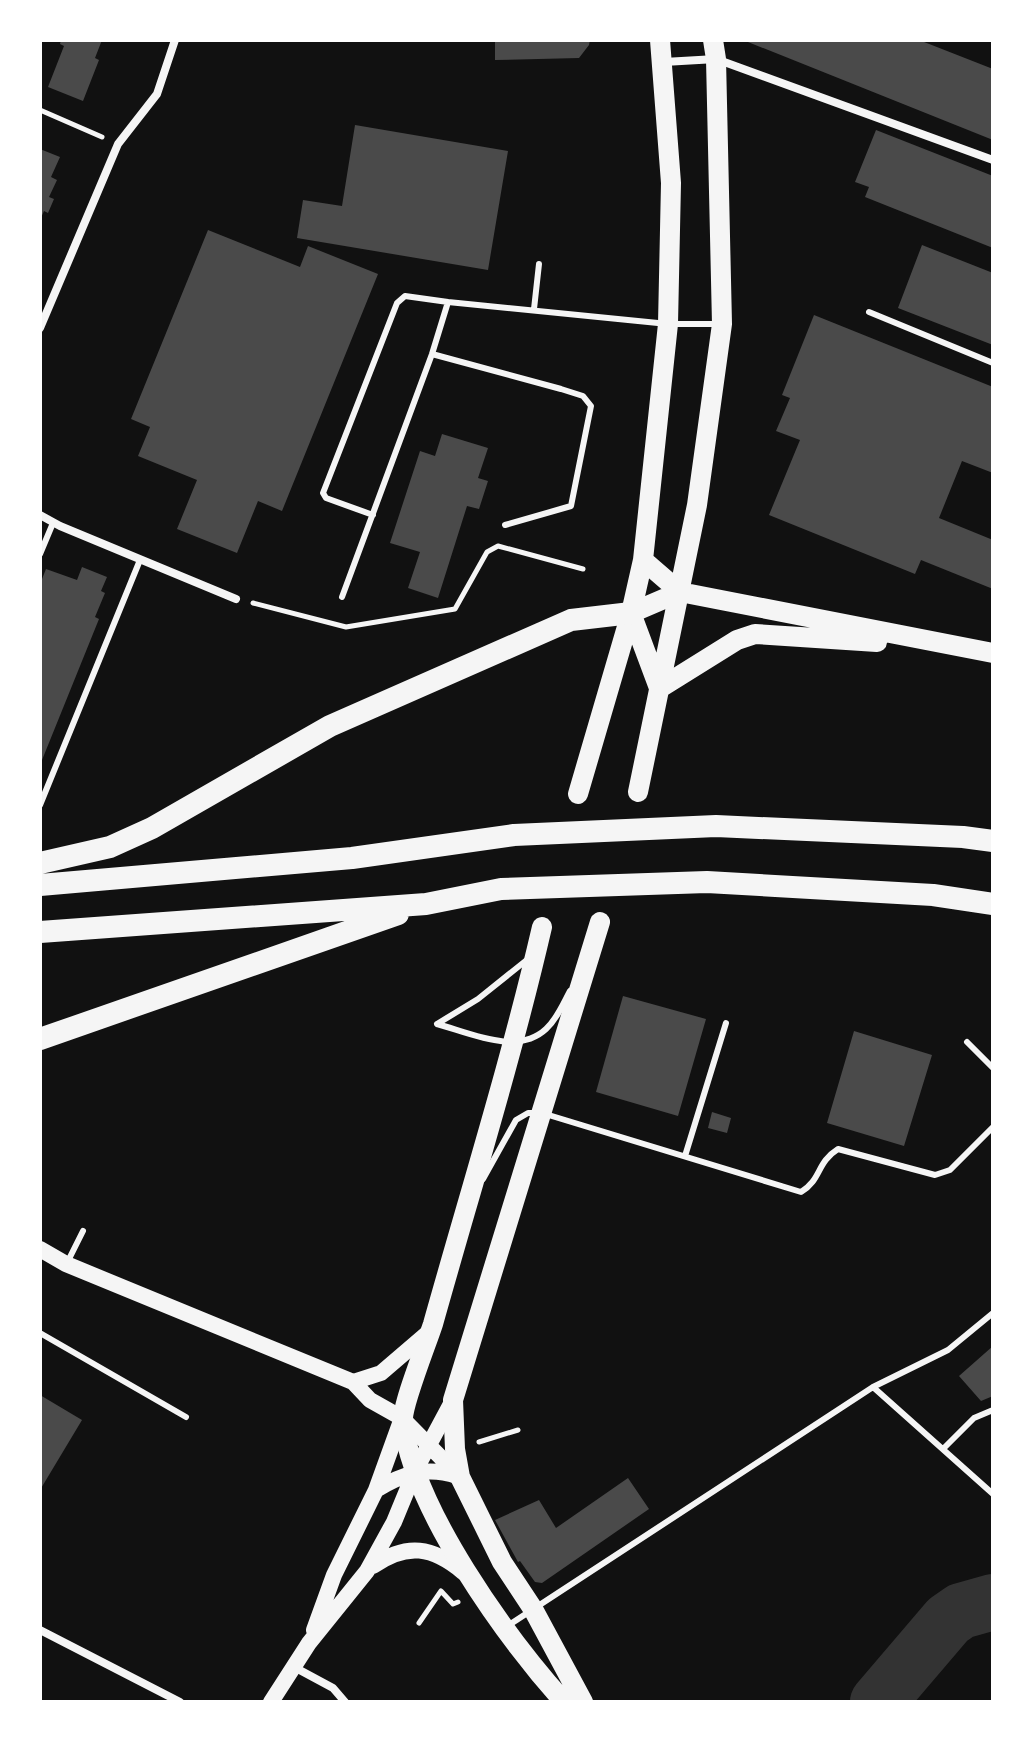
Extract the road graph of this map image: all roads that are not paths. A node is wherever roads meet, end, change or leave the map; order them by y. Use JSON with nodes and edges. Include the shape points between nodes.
{"nodes":[{"id":1,"x":175,"y":40,"type":"edge"},
{"id":2,"x":660,"y":40,"type":"edge"},
{"id":3,"x":714,"y":49,"type":"edge"},
{"id":4,"x":663,"y":62,"type":"junction"},
{"id":5,"x":993,"y":160,"type":"edge"},
{"id":6,"x":539,"y":264,"type":"dead end"},
{"id":7,"x":448,"y":302,"type":"junction"},
{"id":8,"x":534,"y":309,"type":"junction"},
{"id":9,"x":869,"y":312,"type":"dead end"},
{"id":10,"x":668,"y":324,"type":"junction"},
{"id":11,"x":722,"y":324,"type":"junction"},
{"id":12,"x":40,"y":328,"type":"edge"},
{"id":13,"x":432,"y":354,"type":"junction"},
{"id":14,"x":993,"y":363,"type":"edge"},
{"id":15,"x":40,"y":515,"type":"edge"},
{"id":16,"x":373,"y":515,"type":"junction"},
{"id":17,"x":53,"y":523,"type":"junction"},
{"id":18,"x":505,"y":525,"type":"dead end"},
{"id":19,"x":40,"y":554,"type":"edge"},
{"id":20,"x":140,"y":560,"type":"junction"},
{"id":21,"x":643,"y":560,"type":"junction"},
{"id":22,"x":680,"y":592,"type":"junction"},
{"id":23,"x":342,"y":597,"type":"dead end"},
{"id":24,"x":236,"y":599,"type":"road end"},
{"id":25,"x":631,"y":613,"type":"junction"},
{"id":26,"x":953,"y":647,"type":"junction"},
{"id":27,"x":993,"y":653,"type":"edge"},
{"id":28,"x":660,"y":688,"type":"junction"},
{"id":29,"x":638,"y":792,"type":"dead end"},
{"id":30,"x":578,"y":794,"type":"dead end"},
{"id":31,"x":40,"y":805,"type":"edge"},
{"id":32,"x":993,"y":841,"type":"edge"},
{"id":33,"x":40,"y":863,"type":"edge"},
{"id":34,"x":40,"y":885,"type":"edge"},
{"id":35,"x":426,"y":904,"type":"junction"},
{"id":36,"x":993,"y":904,"type":"edge"},
{"id":37,"x":600,"y":922,"type":"dead end"},
{"id":38,"x":542,"y":927,"type":"dead end"},
{"id":39,"x":40,"y":932,"type":"edge"},
{"id":40,"x":592,"y":948,"type":"junction"},
{"id":41,"x":537,"y":951,"type":"junction"},
{"id":42,"x":726,"y":1023,"type":"dead end"},
{"id":43,"x":40,"y":1039,"type":"edge"},
{"id":44,"x":967,"y":1042,"type":"dead end"},
{"id":45,"x":514,"y":1044,"type":"junction"},
{"id":46,"x":993,"y":1068,"type":"edge"},
{"id":47,"x":542,"y":1113,"type":"junction"},
{"id":48,"x":993,"y":1127,"type":"edge"},
{"id":49,"x":685,"y":1156,"type":"junction"},
{"id":50,"x":464,"y":1214,"type":"junction"},
{"id":51,"x":83,"y":1231,"type":"dead end"},
{"id":52,"x":40,"y":1249,"type":"edge"},
{"id":53,"x":66,"y":1264,"type":"junction"},
{"id":54,"x":993,"y":1313,"type":"edge"},
{"id":55,"x":430,"y":1331,"type":"junction"},
{"id":56,"x":40,"y":1333,"type":"edge"},
{"id":57,"x":353,"y":1382,"type":"junction"},
{"id":58,"x":873,"y":1387,"type":"junction"},
{"id":59,"x":453,"y":1400,"type":"junction"},
{"id":60,"x":993,"y":1410,"type":"edge"},
{"id":61,"x":186,"y":1417,"type":"dead end"},
{"id":62,"x":402,"y":1418,"type":"junction"},
{"id":63,"x":428,"y":1445,"type":"junction"},
{"id":64,"x":943,"y":1449,"type":"junction"},
{"id":65,"x":415,"y":1471,"type":"junction"},
{"id":66,"x":460,"y":1477,"type":"junction"},
{"id":67,"x":376,"y":1490,"type":"junction"},
{"id":68,"x":993,"y":1494,"type":"edge"},
{"id":69,"x":367,"y":1571,"type":"junction"},
{"id":70,"x":471,"y":1578,"type":"junction"},
{"id":71,"x":533,"y":1609,"type":"junction"},
{"id":72,"x":505,"y":1627,"type":"junction"},
{"id":73,"x":40,"y":1630,"type":"edge"},
{"id":74,"x":309,"y":1643,"type":"junction"},
{"id":75,"x":294,"y":1667,"type":"junction"},
{"id":76,"x":180,"y":1702,"type":"edge"},
{"id":77,"x":271,"y":1702,"type":"edge"},
{"id":78,"x":345,"y":1702,"type":"edge"},
{"id":79,"x":564,"y":1702,"type":"edge"},
{"id":80,"x":583,"y":1702,"type":"edge"}],
"edges":[{"from":1,"to":12,"type":"street","via":[[157,94],[118,144]]},
{"from":2,"to":4,"type":"main road"},
{"from":3,"to":4,"type":"street"},
{"from":3,"to":5,"type":"street"},
{"from":3,"to":11,"type":"main road"},
{"from":4,"to":10,"type":"main road","via":[[671,183]]},
{"from":6,"to":8,"type":"lane"},
{"from":7,"to":8,"type":"lane"},
{"from":7,"to":13,"type":"lane"},
{"from":7,"to":16,"type":"lane","via":[[405,296],[397,303],[323,493]]},
{"from":8,"to":10,"type":"lane"},
{"from":9,"to":14,"type":"lane"},
{"from":10,"to":11,"type":"lane"},
{"from":10,"to":21,"type":"main road"},
{"from":11,"to":22,"type":"main road"},
{"from":13,"to":16,"type":"lane"},
{"from":13,"to":18,"type":"lane","via":[[583,396],[591,406],[571,506]]},
{"from":15,"to":17,"type":"street"},
{"from":16,"to":23,"type":"lane"},
{"from":17,"to":19,"type":"lane"},
{"from":17,"to":20,"type":"street"},
{"from":20,"to":24,"type":"street"},
{"from":20,"to":31,"type":"lane"},
{"from":21,"to":22,"type":"main road"},
{"from":21,"to":25,"type":"main road"},
{"from":22,"to":25,"type":"main road"},
{"from":22,"to":26,"type":"main road"},
{"from":22,"to":28,"type":"main road"},
{"from":25,"to":28,"type":"main road"},
{"from":25,"to":30,"type":"main road"},
{"from":25,"to":33,"type":"highway","via":[[571,620],[330,726],[110,847]]},
{"from":26,"to":27,"type":"main road"},
{"from":26,"to":28,"type":"main road","via":[[755,634]]},
{"from":28,"to":29,"type":"main road"},
{"from":32,"to":34,"type":"highway","via":[[716,826],[514,835],[352,858]]},
{"from":35,"to":36,"type":"highway","via":[[501,889],[707,882],[933,895]]},
{"from":35,"to":39,"type":"highway"},
{"from":35,"to":43,"type":"highway"},
{"from":37,"to":40,"type":"main road"},
{"from":38,"to":41,"type":"main road"},
{"from":40,"to":45,"type":"lane","via":[[547,1029]]},
{"from":40,"to":47,"type":"main road"},
{"from":41,"to":45,"type":"main road"},
{"from":41,"to":45,"type":"lane","via":[[502,982],[437,1024]]},
{"from":42,"to":49,"type":"lane"},
{"from":44,"to":46,"type":"lane"},
{"from":45,"to":50,"type":"main road"},
{"from":47,"to":49,"type":"lane"},
{"from":47,"to":50,"type":"lane","via":[[516,1120]]},
{"from":47,"to":59,"type":"main road"},
{"from":48,"to":49,"type":"lane","via":[[950,1170],[935,1175],[838,1149],[801,1192]]},
{"from":50,"to":55,"type":"main road"},
{"from":51,"to":53,"type":"lane"},
{"from":52,"to":53,"type":"main road"},
{"from":53,"to":57,"type":"main road"},
{"from":54,"to":58,"type":"lane","via":[[948,1350]]},
{"from":55,"to":57,"type":"main road","via":[[381,1373]]},
{"from":55,"to":62,"type":"main road"},
{"from":56,"to":61,"type":"lane"},
{"from":57,"to":62,"type":"main road","via":[[370,1400]]},
{"from":58,"to":64,"type":"lane"},
{"from":58,"to":71,"type":"lane"},
{"from":59,"to":63,"type":"main road"},
{"from":59,"to":66,"type":"main road"},
{"from":60,"to":64,"type":"lane","via":[[974,1418]]},
{"from":62,"to":63,"type":"main road"},
{"from":62,"to":65,"type":"main road"},
{"from":62,"to":67,"type":"main road"},
{"from":63,"to":65,"type":"main road"},
{"from":63,"to":66,"type":"main road"},
{"from":64,"to":68,"type":"lane"},
{"from":65,"to":66,"type":"main road"},
{"from":65,"to":67,"type":"main road"},
{"from":65,"to":69,"type":"main road"},
{"from":65,"to":70,"type":"main road"},
{"from":66,"to":71,"type":"main road","via":[[502,1562]]},
{"from":67,"to":74,"type":"main road","via":[[334,1575]]},
{"from":69,"to":70,"type":"main road","via":[[392,1553],[430,1552]]},
{"from":69,"to":74,"type":"main road"},
{"from":70,"to":72,"type":"main road"},
{"from":71,"to":72,"type":"lane"},
{"from":71,"to":80,"type":"main road"},
{"from":72,"to":79,"type":"main road"},
{"from":73,"to":76,"type":"street"},
{"from":74,"to":75,"type":"main road"},
{"from":75,"to":77,"type":"main road"},
{"from":75,"to":78,"type":"street","via":[[333,1688]]}]}
